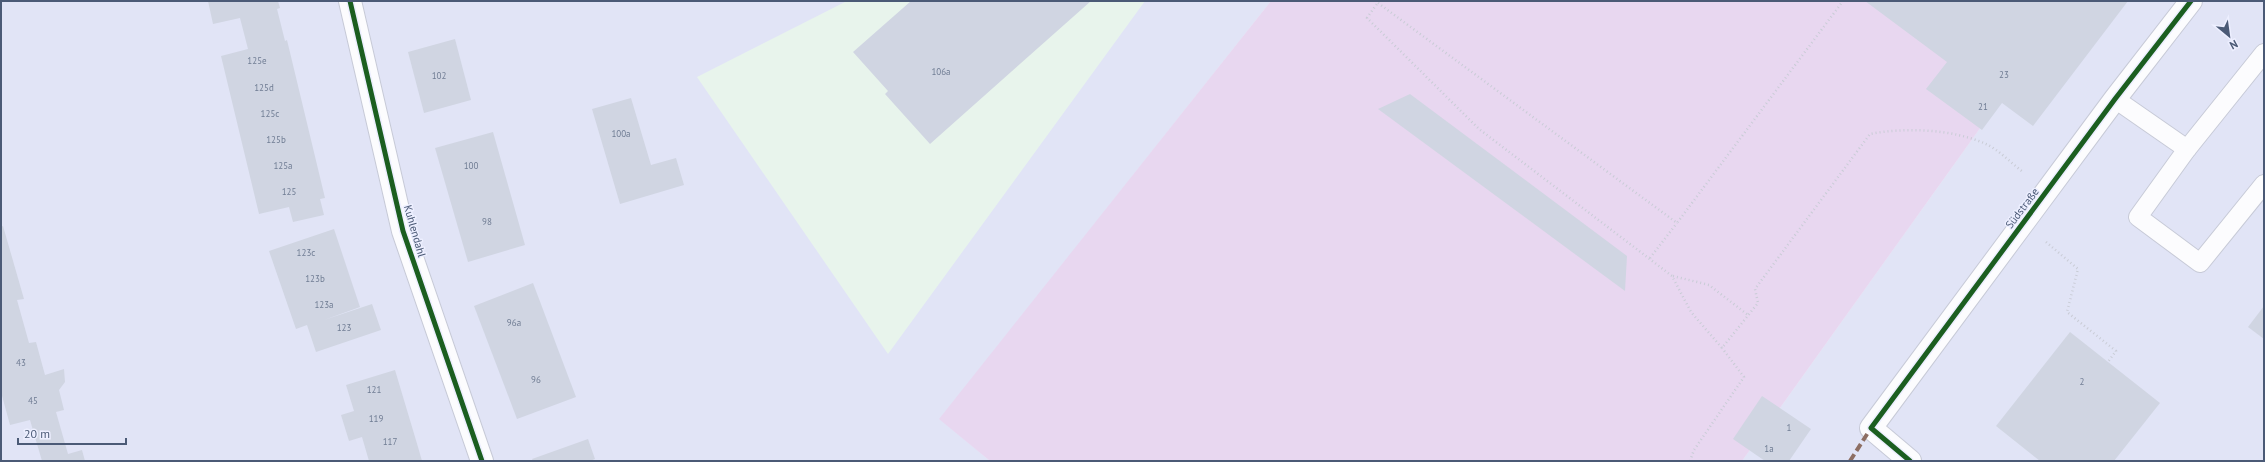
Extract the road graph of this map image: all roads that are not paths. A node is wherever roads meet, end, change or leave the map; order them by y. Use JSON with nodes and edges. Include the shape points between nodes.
{"nodes":[{"id":1,"x":350,"y":1,"type":"edge"},
{"id":2,"x":2191,"y":1,"type":"edge"},
{"id":3,"x":2264,"y":53,"type":"edge"},
{"id":4,"x":2115,"y":99,"type":"junction"},
{"id":5,"x":2187,"y":149,"type":"junction"},
{"id":6,"x":2264,"y":184,"type":"edge"},
{"id":7,"x":482,"y":461,"type":"edge"},
{"id":8,"x":1910,"y":461,"type":"edge"}],
"edges":[{"from":1,"to":7,"type":"street","name":"Kuhlendahl","via":[[403,231]]},
{"from":2,"to":4,"type":"street","name":"Südstraße"},
{"from":3,"to":5,"type":"lane"},
{"from":4,"to":5,"type":"lane"},
{"from":4,"to":8,"type":"street","name":"Südstraße","via":[[1871,428]]},
{"from":5,"to":6,"type":"lane","via":[[2138,217],[2200,263]]}]}
